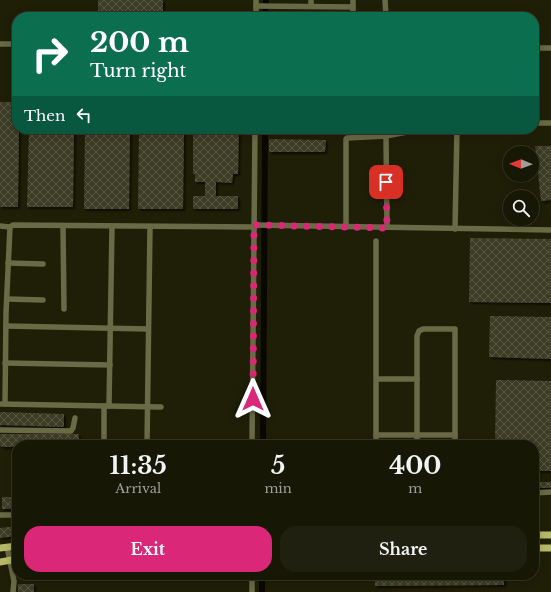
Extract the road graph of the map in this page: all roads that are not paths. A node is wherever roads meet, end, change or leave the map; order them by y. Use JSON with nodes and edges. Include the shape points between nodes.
{"nodes":[{"id":1,"x":353,"y":0,"type":"edge"},
{"id":2,"x":385,"y":0,"type":"edge"},
{"id":3,"x":311,"y":3,"type":"edge"},
{"id":4,"x":258,"y":4,"type":"edge"},
{"id":5,"x":353,"y":7,"type":"junction"},
{"id":6,"x":354,"y":12,"type":"edge"},
{"id":7,"x":386,"y":12,"type":"edge"},
{"id":8,"x":0,"y":44,"type":"edge"},
{"id":9,"x":12,"y":44,"type":"edge"},
{"id":10,"x":539,"y":48,"type":"edge"},
{"id":11,"x":551,"y":48,"type":"edge"},
{"id":12,"x":539,"y":123,"type":"edge"},
{"id":13,"x":551,"y":123,"type":"edge"},
{"id":14,"x":255,"y":134,"type":"edge"},
{"id":15,"x":396,"y":134,"type":"edge"},
{"id":16,"x":457,"y":134,"type":"edge"},
{"id":17,"x":386,"y":136,"type":"junction"},
{"id":18,"x":0,"y":226,"type":"edge"},
{"id":19,"x":63,"y":226,"type":"junction"},
{"id":20,"x":258,"y":226,"type":"junction"},
{"id":21,"x":10,"y":227,"type":"junction"},
{"id":22,"x":112,"y":227,"type":"junction"},
{"id":23,"x":150,"y":227,"type":"junction"},
{"id":24,"x":346,"y":227,"type":"junction"},
{"id":25,"x":387,"y":228,"type":"junction"},
{"id":26,"x":455,"y":229,"type":"junction"},
{"id":27,"x":551,"y":230,"type":"edge"},
{"id":28,"x":376,"y":241,"type":"dead end"},
{"id":29,"x":8,"y":263,"type":"junction"},
{"id":30,"x":43,"y":264,"type":"dead end"},
{"id":31,"x":7,"y":299,"type":"junction"},
{"id":32,"x":43,"y":300,"type":"dead end"},
{"id":33,"x":64,"y":310,"type":"dead end"},
{"id":34,"x":6,"y":326,"type":"junction"},
{"id":35,"x":110,"y":328,"type":"junction"},
{"id":36,"x":148,"y":329,"type":"junction"},
{"id":37,"x":5,"y":363,"type":"junction"},
{"id":38,"x":110,"y":365,"type":"junction"},
{"id":39,"x":377,"y":379,"type":"junction"},
{"id":40,"x":417,"y":379,"type":"junction"},
{"id":41,"x":3,"y":404,"type":"edge"},
{"id":42,"x":107,"y":406,"type":"junction"},
{"id":43,"x":147,"y":407,"type":"junction"},
{"id":44,"x":161,"y":407,"type":"dead end"},
{"id":45,"x":75,"y":418,"type":"dead end"},
{"id":46,"x":0,"y":430,"type":"edge"},
{"id":47,"x":376,"y":435,"type":"junction"},
{"id":48,"x":417,"y":435,"type":"junction"},
{"id":49,"x":455,"y":435,"type":"junction"},
{"id":50,"x":104,"y":440,"type":"edge"},
{"id":51,"x":147,"y":440,"type":"edge"},
{"id":52,"x":252,"y":440,"type":"edge"},
{"id":53,"x":376,"y":440,"type":"edge"},
{"id":54,"x":417,"y":440,"type":"edge"},
{"id":55,"x":455,"y":440,"type":"edge"},
{"id":56,"x":551,"y":492,"type":"edge"},
{"id":57,"x":539,"y":493,"type":"edge"},
{"id":58,"x":0,"y":515,"type":"edge"},
{"id":59,"x":12,"y":515,"type":"edge"},
{"id":60,"x":539,"y":535,"type":"edge"},
{"id":61,"x":551,"y":535,"type":"edge"},
{"id":62,"x":3,"y":548,"type":"edge"},
{"id":63,"x":539,"y":548,"type":"edge"},
{"id":64,"x":551,"y":548,"type":"edge"},
{"id":65,"x":9,"y":560,"type":"junction"},
{"id":66,"x":12,"y":560,"type":"edge"},
{"id":67,"x":0,"y":562,"type":"edge"},
{"id":68,"x":12,"y":573,"type":"edge"},
{"id":69,"x":14,"y":580,"type":"edge"},
{"id":70,"x":252,"y":580,"type":"edge"},
{"id":71,"x":14,"y":592,"type":"edge"},
{"id":72,"x":252,"y":592,"type":"edge"}],
"edges":[{"from":1,"to":5,"type":"street"},
{"from":2,"to":7,"type":"street"},
{"from":3,"to":4,"type":"street","via":[[271,6]]},
{"from":3,"to":5,"type":"street"},
{"from":5,"to":6,"type":"street"},
{"from":8,"to":9,"type":"street"},
{"from":10,"to":11,"type":"street"},
{"from":12,"to":13,"type":"street"},
{"from":14,"to":20,"type":"street"},
{"from":15,"to":17,"type":"street"},
{"from":16,"to":26,"type":"street"},
{"from":17,"to":24,"type":"street","via":[[346,139]]},
{"from":17,"to":25,"type":"street"},
{"from":18,"to":21,"type":"street"},
{"from":19,"to":21,"type":"street"},
{"from":19,"to":22,"type":"street"},
{"from":19,"to":33,"type":"street"},
{"from":20,"to":23,"type":"street"},
{"from":20,"to":24,"type":"street"},
{"from":20,"to":52,"type":"street"},
{"from":21,"to":29,"type":"street"},
{"from":22,"to":23,"type":"street"},
{"from":22,"to":35,"type":"street"},
{"from":23,"to":36,"type":"street"},
{"from":24,"to":25,"type":"street"},
{"from":25,"to":26,"type":"street"},
{"from":26,"to":27,"type":"street"},
{"from":28,"to":39,"type":"street"},
{"from":29,"to":30,"type":"street"},
{"from":29,"to":31,"type":"street"},
{"from":31,"to":32,"type":"street"},
{"from":31,"to":34,"type":"street"},
{"from":34,"to":35,"type":"street"},
{"from":34,"to":37,"type":"street"},
{"from":35,"to":36,"type":"street"},
{"from":35,"to":38,"type":"street"},
{"from":36,"to":43,"type":"street"},
{"from":37,"to":38,"type":"street"},
{"from":37,"to":41,"type":"street"},
{"from":38,"to":42,"type":"street"},
{"from":39,"to":40,"type":"street"},
{"from":39,"to":47,"type":"street"},
{"from":40,"to":48,"type":"street"},
{"from":40,"to":49,"type":"street","via":[[419,330],[455,329]]},
{"from":41,"to":42,"type":"street"},
{"from":42,"to":43,"type":"street"},
{"from":42,"to":50,"type":"street"},
{"from":43,"to":44,"type":"street"},
{"from":43,"to":51,"type":"street"},
{"from":45,"to":46,"type":"street","via":[[71,430]]},
{"from":47,"to":48,"type":"street"},
{"from":47,"to":53,"type":"street"},
{"from":48,"to":49,"type":"street"},
{"from":48,"to":54,"type":"street"},
{"from":49,"to":55,"type":"street"},
{"from":56,"to":57,"type":"street"},
{"from":58,"to":59,"type":"street"},
{"from":60,"to":61,"type":"main road"},
{"from":62,"to":65,"type":"street"},
{"from":63,"to":64,"type":"main road"},
{"from":65,"to":66,"type":"main road"},
{"from":65,"to":67,"type":"main road"},
{"from":65,"to":68,"type":"street"},
{"from":69,"to":71,"type":"street"},
{"from":70,"to":72,"type":"street"}]}
